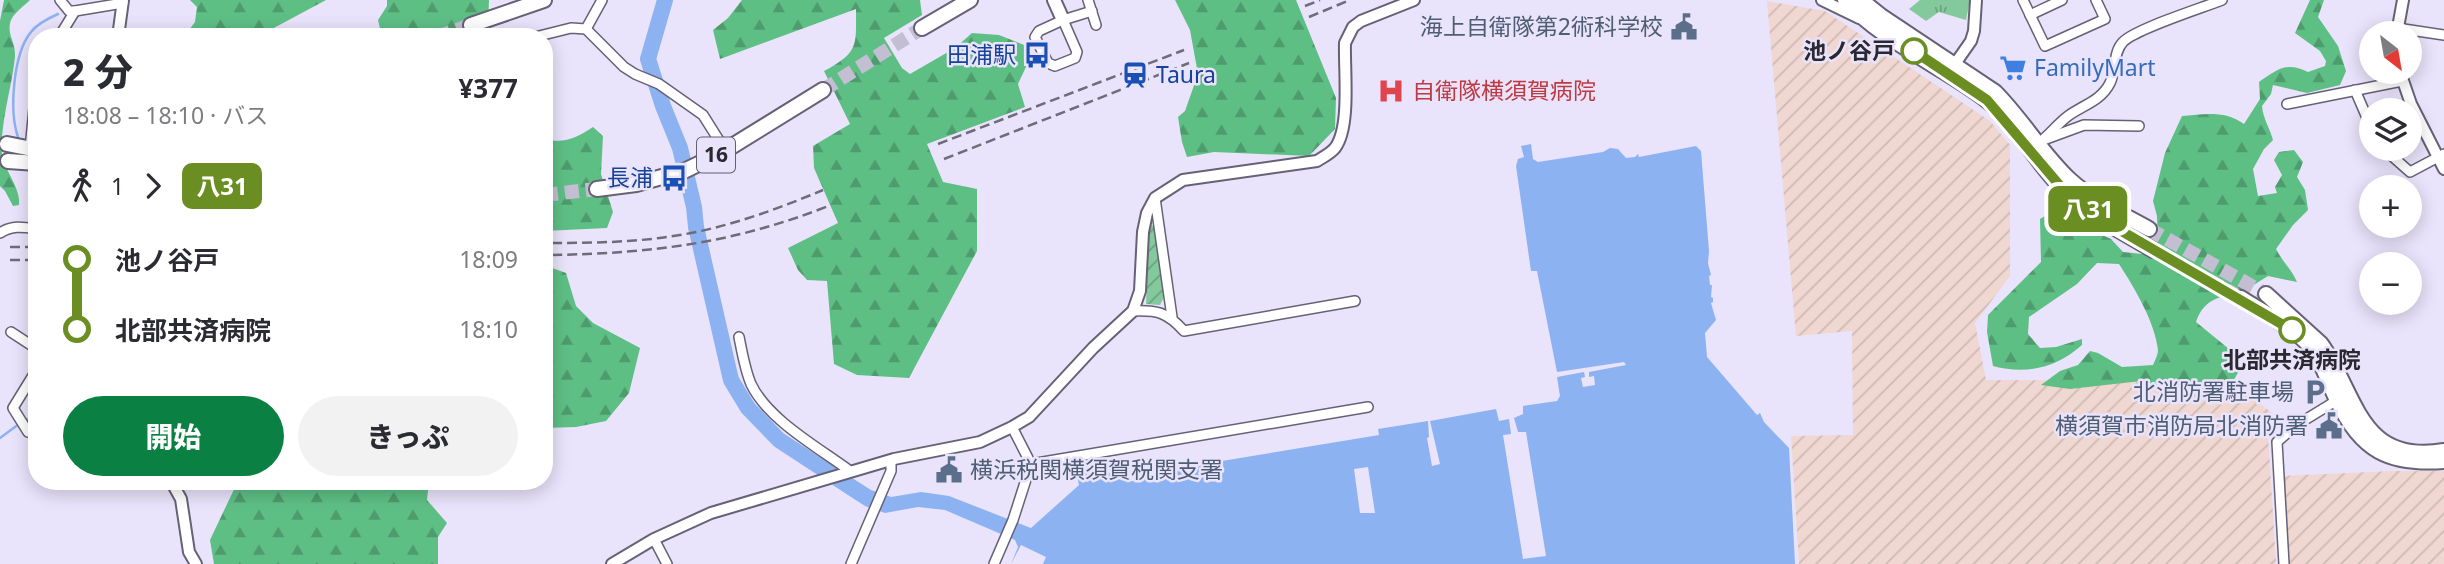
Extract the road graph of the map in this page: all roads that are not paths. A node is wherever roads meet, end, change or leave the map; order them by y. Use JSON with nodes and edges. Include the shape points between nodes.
{"nodes":[{"id":1,"x":60,"y":0,"type":"edge"},
{"id":2,"x":544,"y":0,"type":"edge"},
{"id":3,"x":601,"y":0,"type":"edge"},
{"id":4,"x":970,"y":0,"type":"edge"},
{"id":5,"x":1054,"y":0,"type":"edge"},
{"id":6,"x":1087,"y":0,"type":"edge"},
{"id":7,"x":1414,"y":0,"type":"edge"},
{"id":8,"x":1822,"y":0,"type":"edge"},
{"id":9,"x":1845,"y":0,"type":"edge"},
{"id":10,"x":1861,"y":0,"type":"edge"},
{"id":11,"x":1976,"y":0,"type":"edge"},
{"id":12,"x":2023,"y":0,"type":"edge"},
{"id":13,"x":2062,"y":0,"type":"edge"},
{"id":14,"x":2096,"y":0,"type":"edge"},
{"id":15,"x":2222,"y":0,"type":"edge"},
{"id":16,"x":2403,"y":0,"type":"edge"},
{"id":17,"x":123,"y":2,"type":"edge"},
{"id":18,"x":1396,"y":3,"type":"edge"},
{"id":19,"x":88,"y":4,"type":"edge"},
{"id":20,"x":75,"y":11,"type":"junction"},
{"id":21,"x":1092,"y":11,"type":"junction"},
{"id":22,"x":2030,"y":15,"type":"junction"},
{"id":23,"x":1063,"y":20,"type":"junction"},
{"id":24,"x":2399,"y":21,"type":"edge"},
{"id":25,"x":471,"y":25,"type":"tunnel mouth"},
{"id":26,"x":1097,"y":25,"type":"dead end"},
{"id":27,"x":1874,"y":26,"type":"junction"},
{"id":28,"x":65,"y":28,"type":"edge"},
{"id":29,"x":119,"y":28,"type":"edge"},
{"id":30,"x":922,"y":28,"type":"tunnel mouth"},
{"id":31,"x":586,"y":29,"type":"junction"},
{"id":32,"x":553,"y":32,"type":"edge"},
{"id":33,"x":2422,"y":33,"type":"edge"},
{"id":34,"x":2444,"y":34,"type":"edge"},
{"id":35,"x":2444,"y":47,"type":"edge"},
{"id":36,"x":1952,"y":69,"type":"junction"},
{"id":37,"x":2375,"y":84,"type":"edge"},
{"id":38,"x":2404,"y":84,"type":"edge"},
{"id":39,"x":823,"y":90,"type":"tunnel mouth"},
{"id":40,"x":2355,"y":90,"type":"junction"},
{"id":41,"x":2359,"y":99,"type":"edge"},
{"id":42,"x":2287,"y":104,"type":"dead end"},
{"id":43,"x":2139,"y":127,"type":"dead end"},
{"id":44,"x":7,"y":144,"type":"dead end"},
{"id":45,"x":2037,"y":144,"type":"junction"},
{"id":46,"x":28,"y":148,"type":"edge"},
{"id":47,"x":725,"y":150,"type":"junction"},
{"id":48,"x":2441,"y":156,"type":"edge"},
{"id":49,"x":8,"y":161,"type":"dead end"},
{"id":50,"x":2398,"y":161,"type":"edge"},
{"id":51,"x":28,"y":162,"type":"edge"},
{"id":52,"x":2444,"y":169,"type":"edge"},
{"id":53,"x":597,"y":188,"type":"tunnel mouth"},
{"id":54,"x":1155,"y":198,"type":"junction"},
{"id":55,"x":2113,"y":218,"type":"junction"},
{"id":56,"x":28,"y":229,"type":"edge"},
{"id":57,"x":2149,"y":229,"type":"tunnel mouth"},
{"id":58,"x":0,"y":233,"type":"edge"},
{"id":59,"x":2153,"y":250,"type":"tunnel mouth"},
{"id":60,"x":2266,"y":294,"type":"tunnel mouth"},
{"id":61,"x":2241,"y":299,"type":"tunnel mouth"},
{"id":62,"x":1355,"y":301,"type":"dead end"},
{"id":63,"x":1133,"y":311,"type":"junction"},
{"id":64,"x":1172,"y":317,"type":"junction"},
{"id":65,"x":11,"y":332,"type":"dead end"},
{"id":66,"x":739,"y":337,"type":"dead end"},
{"id":67,"x":28,"y":343,"type":"edge"},
{"id":68,"x":28,"y":384,"type":"edge"},
{"id":69,"x":2342,"y":398,"type":"junction"},
{"id":70,"x":1368,"y":407,"type":"dead end"},
{"id":71,"x":1012,"y":427,"type":"junction"},
{"id":72,"x":28,"y":431,"type":"edge"},
{"id":73,"x":2444,"y":451,"type":"edge"},
{"id":74,"x":891,"y":460,"type":"junction"},
{"id":75,"x":2444,"y":461,"type":"edge"},
{"id":76,"x":1031,"y":464,"type":"junction"},
{"id":77,"x":848,"y":472,"type":"junction"},
{"id":78,"x":176,"y":490,"type":"edge"},
{"id":79,"x":654,"y":539,"type":"junction"},
{"id":80,"x":196,"y":564,"type":"edge"},
{"id":81,"x":612,"y":564,"type":"edge"},
{"id":82,"x":667,"y":564,"type":"edge"},
{"id":83,"x":851,"y":564,"type":"edge"},
{"id":84,"x":995,"y":564,"type":"edge"},
{"id":85,"x":2284,"y":564,"type":"edge"}],
"edges":[{"from":1,"to":20,"type":"street","via":[[69,11]]},
{"from":2,"to":25,"type":"highway"},
{"from":3,"to":31,"type":"street"},
{"from":4,"to":30,"type":"highway"},
{"from":5,"to":23,"type":"main road"},
{"from":6,"to":21,"type":"street"},
{"from":7,"to":18,"type":"street"},
{"from":8,"to":27,"type":"street"},
{"from":9,"to":27,"type":"highway"},
{"from":10,"to":36,"type":"highway"},
{"from":11,"to":36,"type":"street","via":[[1974,31]]},
{"from":12,"to":22,"type":"street"},
{"from":13,"to":22,"type":"street"},
{"from":14,"to":22,"type":"street","via":[[2105,19],[2045,46]]},
{"from":15,"to":45,"type":"street","via":[[2122,43],[2106,90]]},
{"from":16,"to":24,"type":"street"},
{"from":17,"to":19,"type":"street"},
{"from":17,"to":29,"type":"street"},
{"from":18,"to":54,"type":"street","via":[[1348,33],[1344,124],[1328,155],[1317,161],[1183,180]]},
{"from":19,"to":20,"type":"street"},
{"from":20,"to":28,"type":"street"},
{"from":21,"to":23,"type":"street"},
{"from":21,"to":26,"type":"street"},
{"from":23,"to":23,"type":"street","via":[[1077,51],[1075,58],[1055,66],[1048,63],[1035,37],[1038,31]]},
{"from":27,"to":36,"type":"highway"},
{"from":31,"to":32,"type":"street"},
{"from":31,"to":47,"type":"street","via":[[624,67],[659,84],[703,115]]},
{"from":33,"to":34,"type":"street"},
{"from":34,"to":35,"type":"street"},
{"from":36,"to":45,"type":"highway","via":[[1995,92]]},
{"from":37,"to":40,"type":"street"},
{"from":38,"to":48,"type":"street"},
{"from":39,"to":47,"type":"highway","number":"16"},
{"from":40,"to":41,"type":"street"},
{"from":40,"to":42,"type":"street"},
{"from":43,"to":45,"type":"street","via":[[2084,125]]},
{"from":44,"to":46,"type":"highway"},
{"from":45,"to":55,"type":"highway"},
{"from":47,"to":53,"type":"highway","number":"16","via":[[684,171],[636,184]]},
{"from":48,"to":50,"type":"street","via":[[2410,172]]},
{"from":48,"to":52,"type":"street"},
{"from":49,"to":51,"type":"highway"},
{"from":54,"to":63,"type":"street","via":[[1143,232],[1140,291]]},
{"from":54,"to":64,"type":"street"},
{"from":55,"to":57,"type":"highway"},
{"from":55,"to":59,"type":"highway"},
{"from":56,"to":58,"type":"street","via":[[7,228]]},
{"from":60,"to":69,"type":"highway","via":[[2328,353]]},
{"from":61,"to":69,"type":"highway","via":[[2301,336]]},
{"from":62,"to":64,"type":"street","via":[[1184,331]]},
{"from":63,"to":64,"type":"street","via":[[1151,310]]},
{"from":63,"to":71,"type":"street","via":[[1029,416]]},
{"from":65,"to":67,"type":"street"},
{"from":66,"to":77,"type":"street","via":[[748,375],[765,406]]},
{"from":68,"to":72,"type":"street","via":[[13,408]]},
{"from":69,"to":73,"type":"highway","via":[[2381,440],[2409,451]]},
{"from":69,"to":75,"type":"highway","via":[[2349,422],[2374,448],[2407,462]]},
{"from":69,"to":85,"type":"street","via":[[2277,442]]},
{"from":70,"to":76,"type":"street"},
{"from":71,"to":74,"type":"street","via":[[980,442]]},
{"from":71,"to":76,"type":"street"},
{"from":74,"to":77,"type":"street"},
{"from":74,"to":83,"type":"street","via":[[891,471]]},
{"from":76,"to":84,"type":"street"},
{"from":77,"to":79,"type":"street","via":[[711,513]]},
{"from":78,"to":80,"type":"street","via":[[189,552]]},
{"from":79,"to":81,"type":"street"},
{"from":79,"to":82,"type":"street"}]}
